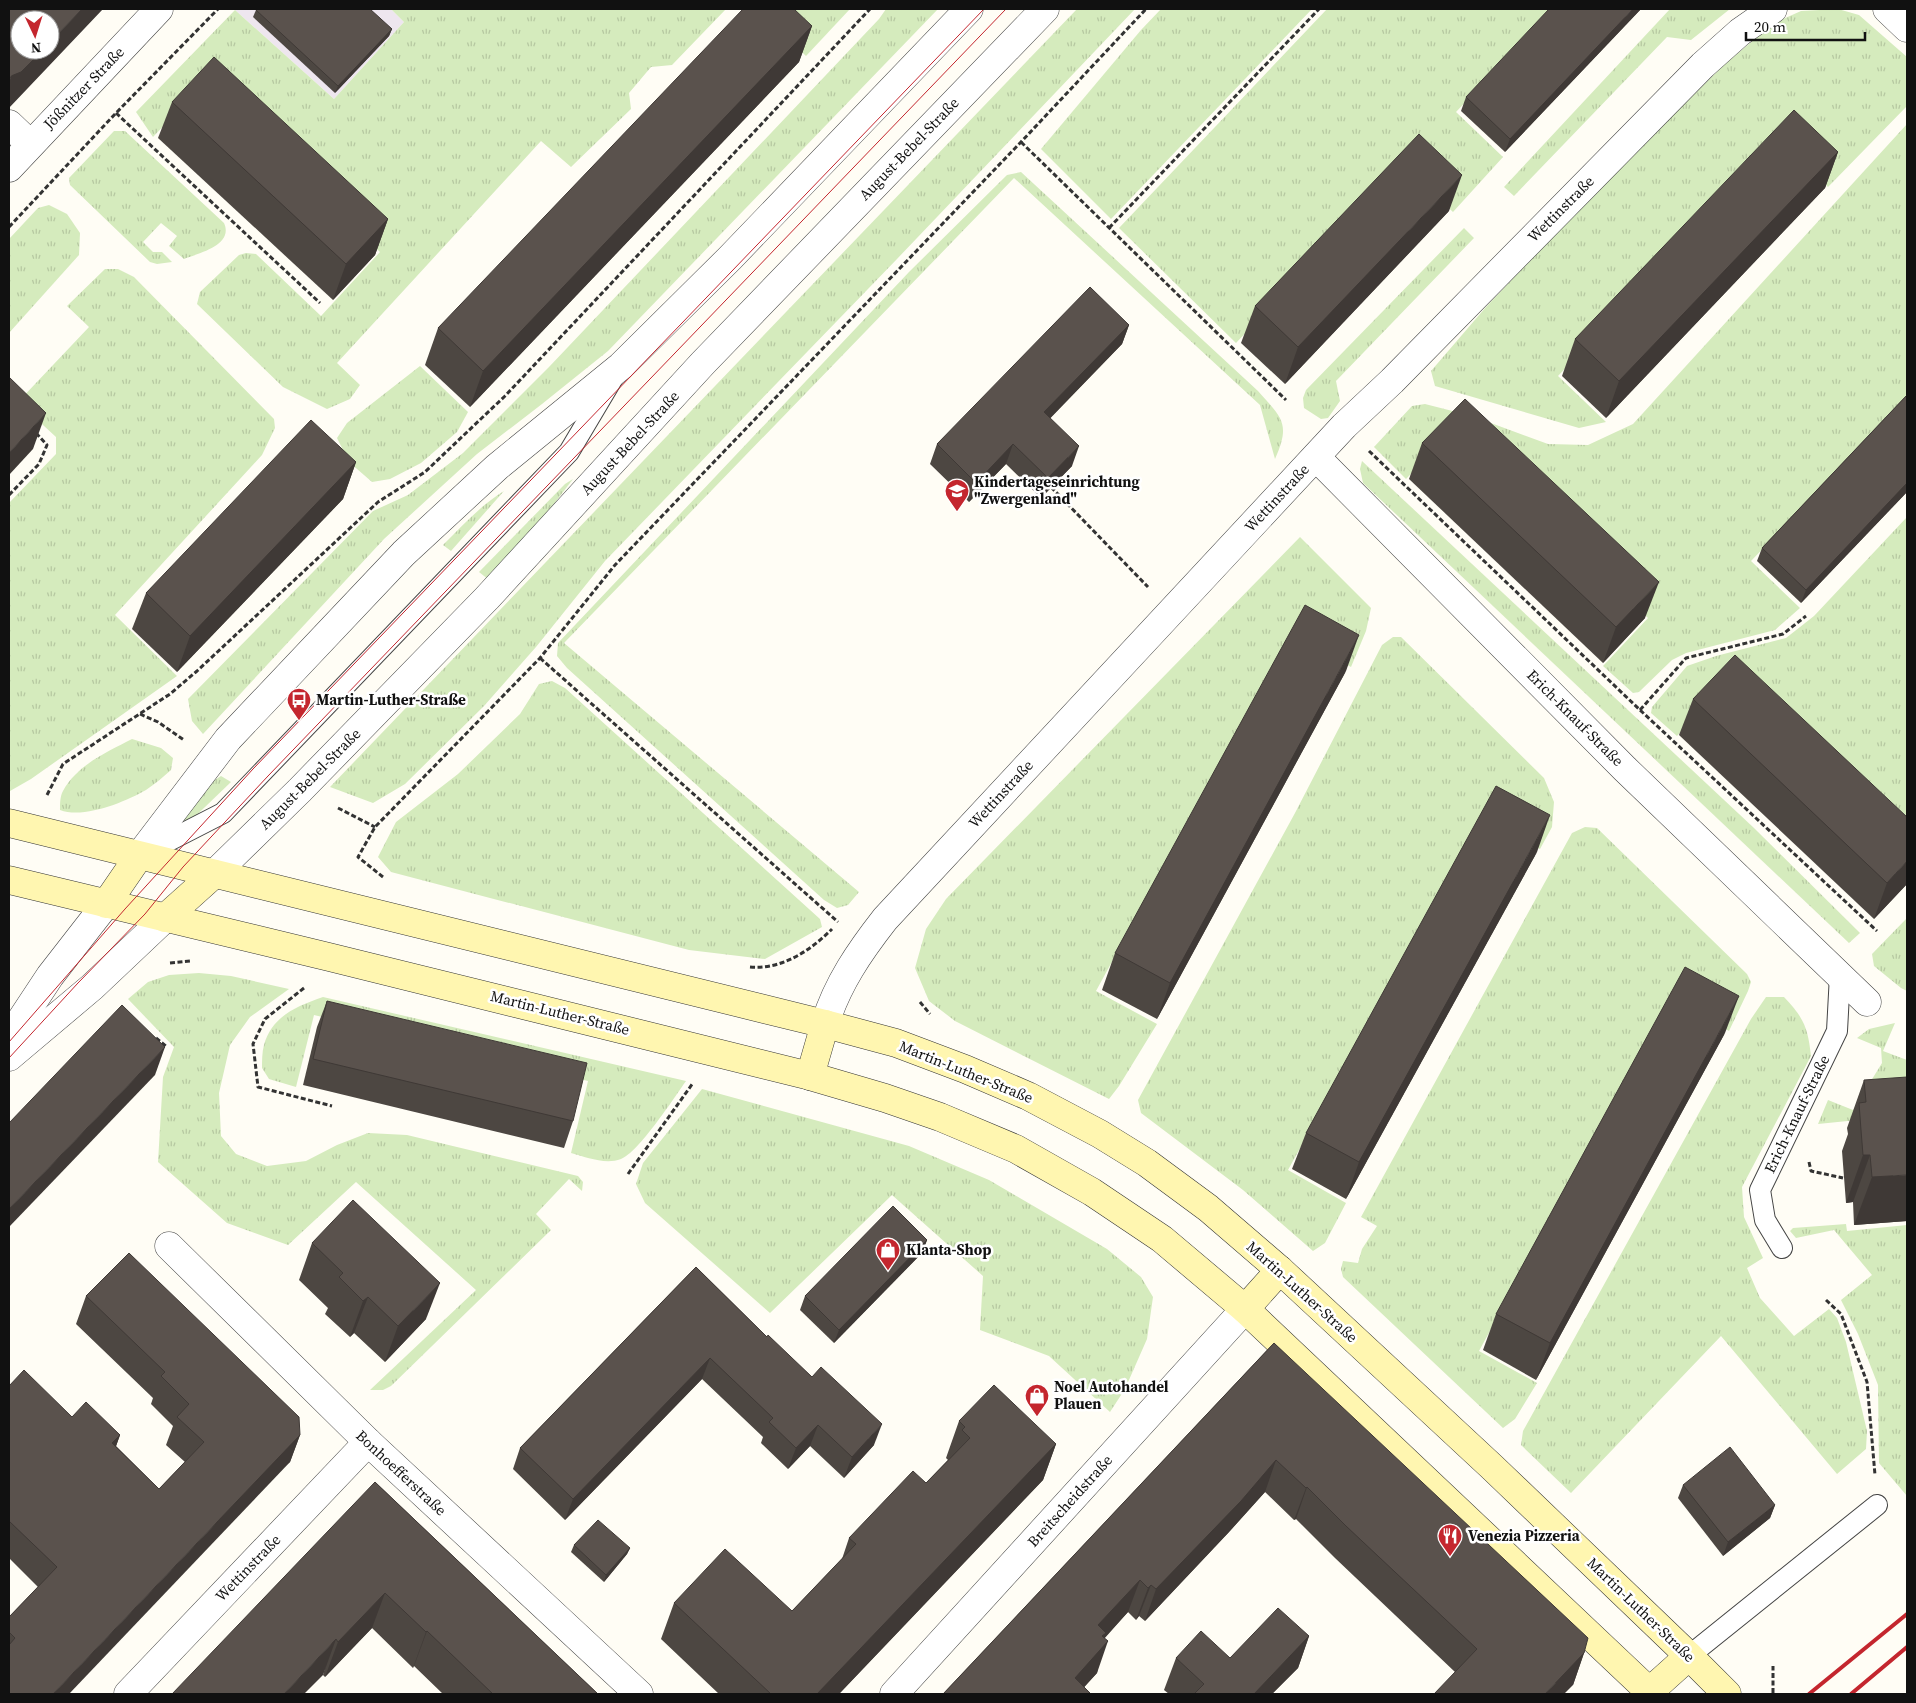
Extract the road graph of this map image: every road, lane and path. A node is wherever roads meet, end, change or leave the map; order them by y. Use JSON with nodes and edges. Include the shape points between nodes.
{"nodes":[{"id":1,"x":159,"y":9,"type":"edge"},
{"id":2,"x":218,"y":9,"type":"edge"},
{"id":3,"x":870,"y":9,"type":"edge"},
{"id":4,"x":969,"y":9,"type":"edge"},
{"id":5,"x":1045,"y":9,"type":"edge"},
{"id":6,"x":1146,"y":9,"type":"edge"},
{"id":7,"x":1319,"y":9,"type":"edge"},
{"id":8,"x":1773,"y":9,"type":"edge"},
{"id":9,"x":1887,"y":9,"type":"edge"},
{"id":10,"x":1907,"y":28,"type":"edge"},
{"id":11,"x":116,"y":112,"type":"junction"},
{"id":12,"x":9,"y":124,"type":"edge"},
{"id":13,"x":1022,"y":142,"type":"junction"},
{"id":14,"x":30,"y":144,"type":"junction"},
{"id":15,"x":9,"y":168,"type":"edge"},
{"id":16,"x":9,"y":227,"type":"edge"},
{"id":17,"x":1109,"y":228,"type":"junction"},
{"id":18,"x":320,"y":303,"type":"dead end"},
{"id":19,"x":621,"y":366,"type":"junction"},
{"id":20,"x":1286,"y":400,"type":"dead end"},
{"id":21,"x":34,"y":431,"type":"edge"},
{"id":22,"x":1364,"y":446,"type":"dead end"},
{"id":23,"x":1316,"y":457,"type":"junction"},
{"id":24,"x":1051,"y":487,"type":"edge"},
{"id":25,"x":9,"y":495,"type":"edge"},
{"id":26,"x":1138,"y":577,"type":"dead end"},
{"id":27,"x":1806,"y":616,"type":"dead end"},
{"id":28,"x":540,"y":658,"type":"junction"},
{"id":29,"x":1640,"y":710,"type":"junction"},
{"id":30,"x":139,"y":714,"type":"junction"},
{"id":31,"x":186,"y":742,"type":"dead end"},
{"id":32,"x":45,"y":799,"type":"dead end"},
{"id":33,"x":338,"y":808,"type":"dead end"},
{"id":34,"x":9,"y":823,"type":"edge"},
{"id":35,"x":375,"y":827,"type":"junction"},
{"id":36,"x":139,"y":856,"type":"junction"},
{"id":37,"x":358,"y":857,"type":"dead end"},
{"id":38,"x":214,"y":874,"type":"junction"},
{"id":39,"x":9,"y":880,"type":"edge"},
{"id":40,"x":106,"y":904,"type":"junction"},
{"id":41,"x":165,"y":918,"type":"junction"},
{"id":42,"x":1878,"y":931,"type":"dead end"},
{"id":43,"x":192,"y":961,"type":"dead end"},
{"id":44,"x":162,"y":964,"type":"dead end"},
{"id":45,"x":748,"y":967,"type":"dead end"},
{"id":46,"x":1840,"y":975,"type":"junction"},
{"id":47,"x":311,"y":983,"type":"dead end"},
{"id":48,"x":920,"y":1002,"type":"dead end"},
{"id":49,"x":1867,"y":1002,"type":"dead end"},
{"id":50,"x":930,"y":1014,"type":"dead end"},
{"id":51,"x":825,"y":1024,"type":"junction"},
{"id":52,"x":153,"y":1036,"type":"edge"},
{"id":53,"x":9,"y":1038,"type":"edge"},
{"id":54,"x":167,"y":1047,"type":"edge"},
{"id":55,"x":9,"y":1057,"type":"edge"},
{"id":56,"x":810,"y":1076,"type":"junction"},
{"id":57,"x":696,"y":1078,"type":"dead end"},
{"id":58,"x":332,"y":1106,"type":"dead end"},
{"id":59,"x":628,"y":1174,"type":"dead end"},
{"id":60,"x":169,"y":1246,"type":"dead end"},
{"id":61,"x":1782,"y":1248,"type":"dead end"},
{"id":62,"x":1280,"y":1270,"type":"junction"},
{"id":63,"x":1826,"y":1300,"type":"dead end"},
{"id":64,"x":1245,"y":1309,"type":"junction"},
{"id":65,"x":368,"y":1442,"type":"junction"},
{"id":66,"x":1874,"y":1459,"type":"dead end"},
{"id":67,"x":1877,"y":1505,"type":"dead end"},
{"id":68,"x":1689,"y":1656,"type":"junction"},
{"id":69,"x":1773,"y":1666,"type":"dead end"},
{"id":70,"x":1649,"y":1693,"type":"edge"},
{"id":71,"x":1773,"y":1693,"type":"dead end"},
{"id":72,"x":128,"y":1694,"type":"edge"},
{"id":73,"x":638,"y":1694,"type":"edge"},
{"id":74,"x":894,"y":1694,"type":"edge"},
{"id":75,"x":1727,"y":1694,"type":"edge"}],
"edges":[{"from":1,"to":14,"type":"street","name":"Jößnitzer Straße"},
{"from":2,"to":11,"type":"path"},
{"from":3,"to":30,"type":"path","via":[[504,396],[425,472],[378,502],[198,671]]},
{"from":4,"to":19,"type":"street","via":[[730,258]]},
{"from":5,"to":38,"type":"street","name":"August-Bebel-Straße","via":[[703,363],[487,598]]},
{"from":6,"to":13,"type":"path"},
{"from":7,"to":17,"type":"path"},
{"from":8,"to":23,"type":"street","name":"Wettinstraße","via":[[1740,32],[1703,65]]},
{"from":9,"to":10,"type":"street"},
{"from":11,"to":16,"type":"path"},
{"from":11,"to":18,"type":"path"},
{"from":12,"to":14,"type":"street"},
{"from":13,"to":17,"type":"path"},
{"from":13,"to":28,"type":"path","via":[[616,565]]},
{"from":14,"to":15,"type":"street","name":"Jößnitzer Straße"},
{"from":17,"to":20,"type":"path"},
{"from":19,"to":36,"type":"street","via":[[497,467],[404,554],[228,739]]},
{"from":19,"to":36,"type":"lane","via":[[569,452],[223,813]]},
{"from":21,"to":25,"type":"path","via":[[47,445],[39,464]]},
{"from":22,"to":29,"type":"path"},
{"from":23,"to":46,"type":"street","name":"Erich-Knauf-Straße","via":[[1626,769]]},
{"from":23,"to":51,"type":"street","name":"Wettinstraße","via":[[885,918],[848,970],[831,1003]]},
{"from":24,"to":26,"type":"path"},
{"from":27,"to":29,"type":"path","via":[[1783,634],[1686,658]]},
{"from":28,"to":35,"type":"path"},
{"from":28,"to":45,"type":"path","via":[[838,922],[820,941],[781,964]]},
{"from":29,"to":42,"type":"path"},
{"from":30,"to":31,"type":"path","via":[[158,722]]},
{"from":30,"to":32,"type":"path","via":[[63,764]]},
{"from":33,"to":35,"type":"path"},
{"from":34,"to":36,"type":"main road","name":"Martin-Luther-Straße"},
{"from":35,"to":37,"type":"path"},
{"from":36,"to":38,"type":"main road","name":"Martin-Luther-Straße"},
{"from":36,"to":40,"type":"main road"},
{"from":38,"to":41,"type":"main road"},
{"from":38,"to":51,"type":"main road","name":"Martin-Luther-Straße"},
{"from":39,"to":40,"type":"main road","name":"Martin-Luther-Straße"},
{"from":40,"to":41,"type":"main road","name":"Martin-Luther-Straße"},
{"from":40,"to":53,"type":"street","via":[[50,976]]},
{"from":41,"to":55,"type":"street","via":[[92,987]]},
{"from":41,"to":56,"type":"main road","name":"Martin-Luther-Straße"},
{"from":43,"to":44,"type":"path"},
{"from":46,"to":49,"type":"street","name":"Erich-Knauf-Straße"},
{"from":46,"to":61,"type":"lane","name":"Erich-Knauf-Straße","via":[[1837,1031],[1760,1190],[1765,1220]]},
{"from":47,"to":58,"type":"path","via":[[265,1019],[253,1044],[258,1087]]},
{"from":48,"to":50,"type":"path"},
{"from":51,"to":56,"type":"main road"},
{"from":51,"to":62,"type":"main road","name":"Martin-Luther-Straße","via":[[896,1043],[965,1069],[1028,1096],[1100,1134],[1147,1163],[1208,1208]]},
{"from":52,"to":54,"type":"path"},
{"from":56,"to":64,"type":"main road","name":"Martin-Luther-Straße","via":[[932,1114],[1016,1149],[1092,1192],[1162,1239]]},
{"from":57,"to":59,"type":"path"},
{"from":60,"to":65,"type":"street","name":"Bonhoefferstraße"},
{"from":62,"to":64,"type":"main road"},
{"from":62,"to":68,"type":"main road","name":"Martin-Luther-Straße"},
{"from":63,"to":66,"type":"path","via":[[1841,1314],[1868,1382]]},
{"from":64,"to":70,"type":"main road","name":"Martin-Luther-Straße"},
{"from":64,"to":74,"type":"street","name":"Breitscheidstraße"},
{"from":65,"to":72,"type":"street","name":"Wettinstraße"},
{"from":65,"to":73,"type":"street","name":"Bonhoefferstraße"},
{"from":67,"to":68,"type":"lane"},
{"from":68,"to":70,"type":"main road"},
{"from":68,"to":75,"type":"main road","name":"Martin-Luther-Straße"},
{"from":69,"to":71,"type":"path"}]}
